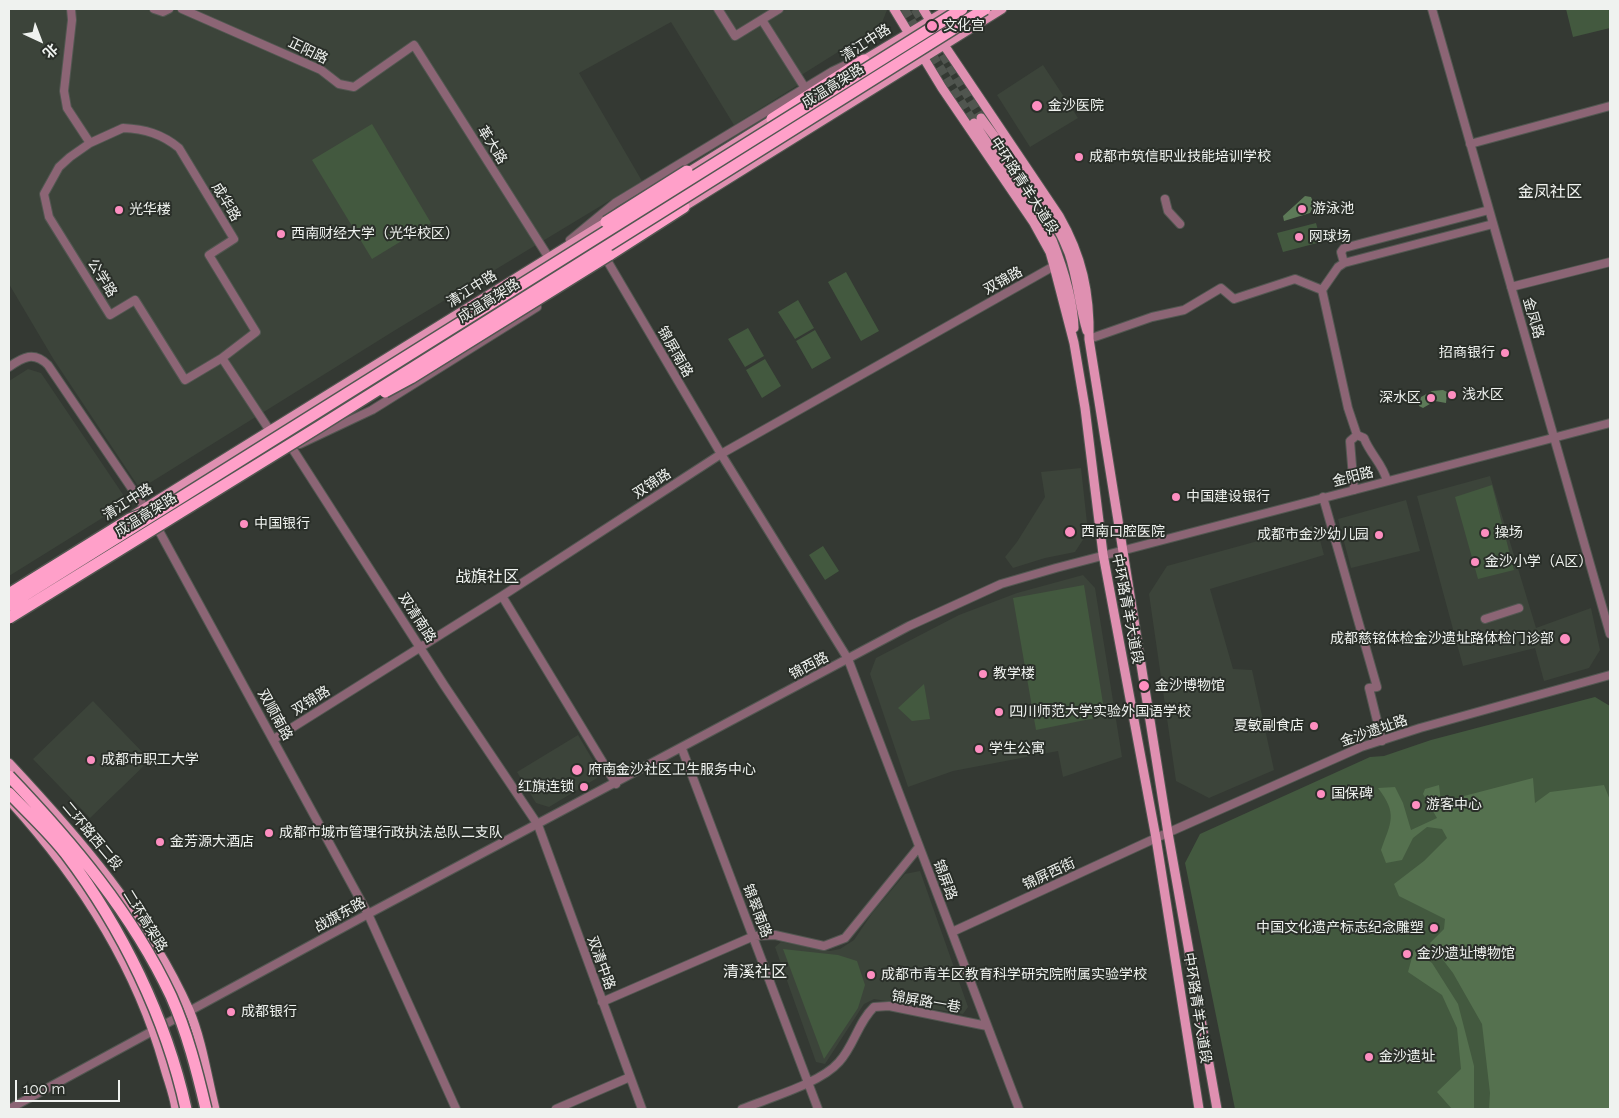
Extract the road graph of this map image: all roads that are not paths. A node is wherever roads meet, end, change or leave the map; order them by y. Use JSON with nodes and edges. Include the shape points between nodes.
{"nodes":[{"id":1,"x":71,"y":9,"type":"edge"},
{"id":2,"x":154,"y":9,"type":"edge"},
{"id":3,"x":169,"y":9,"type":"edge"},
{"id":4,"x":182,"y":9,"type":"edge"},
{"id":5,"x":718,"y":9,"type":"edge"},
{"id":6,"x":779,"y":9,"type":"edge"},
{"id":7,"x":894,"y":9,"type":"edge"},
{"id":8,"x":923,"y":9,"type":"edge"},
{"id":9,"x":948,"y":9,"type":"edge"},
{"id":10,"x":962,"y":9,"type":"edge"},
{"id":11,"x":985,"y":9,"type":"edge"},
{"id":12,"x":1002,"y":9,"type":"edge"},
{"id":13,"x":1432,"y":9,"type":"edge"},
{"id":14,"x":762,"y":20,"type":"junction"},
{"id":15,"x":930,"y":20,"type":"junction"},
{"id":16,"x":909,"y":33,"type":"junction"},
{"id":17,"x":896,"y":41,"type":"junction"},
{"id":18,"x":414,"y":45,"type":"joint"},
{"id":19,"x":944,"y":45,"type":"junction"},
{"id":20,"x":924,"y":58,"type":"junction"},
{"id":21,"x":864,"y":60,"type":"junction"},
{"id":22,"x":804,"y":88,"type":"junction"},
{"id":23,"x":1610,"y":106,"type":"edge"},
{"id":24,"x":90,"y":143,"type":"junction"},
{"id":25,"x":1470,"y":144,"type":"junction"},
{"id":26,"x":1164,"y":199,"type":"dead end"},
{"id":27,"x":684,"y":207,"type":"junction"},
{"id":28,"x":1489,"y":210,"type":"junction"},
{"id":29,"x":1180,"y":224,"type":"dead end"},
{"id":30,"x":1493,"y":224,"type":"junction"},
{"id":31,"x":608,"y":258,"type":"junction"},
{"id":32,"x":551,"y":259,"type":"junction"},
{"id":33,"x":1610,"y":262,"type":"edge"},
{"id":34,"x":1344,"y":263,"type":"junction"},
{"id":35,"x":1054,"y":266,"type":"junction"},
{"id":36,"x":1511,"y":287,"type":"junction"},
{"id":37,"x":1322,"y":290,"type":"junction"},
{"id":38,"x":1089,"y":339,"type":"junction"},
{"id":39,"x":1074,"y":343,"type":"junction"},
{"id":40,"x":222,"y":358,"type":"junction"},
{"id":41,"x":9,"y":367,"type":"edge"},
{"id":42,"x":1610,"y":423,"type":"edge"},
{"id":43,"x":317,"y":428,"type":"junction"},
{"id":44,"x":270,"y":430,"type":"junction"},
{"id":45,"x":1356,"y":435,"type":"junction"},
{"id":46,"x":1554,"y":438,"type":"junction"},
{"id":47,"x":292,"y":448,"type":"junction"},
{"id":48,"x":720,"y":454,"type":"junction"},
{"id":49,"x":1387,"y":481,"type":"junction"},
{"id":50,"x":1354,"y":490,"type":"junction"},
{"id":51,"x":1323,"y":498,"type":"junction"},
{"id":52,"x":169,"y":505,"type":"junction"},
{"id":53,"x":145,"y":508,"type":"junction"},
{"id":54,"x":158,"y":529,"type":"junction"},
{"id":55,"x":1124,"y":549,"type":"junction"},
{"id":56,"x":1103,"y":554,"type":"junction"},
{"id":57,"x":9,"y":593,"type":"edge"},
{"id":58,"x":502,"y":596,"type":"junction"},
{"id":59,"x":9,"y":605,"type":"edge"},
{"id":60,"x":1519,"y":608,"type":"dead end"},
{"id":61,"x":1485,"y":619,"type":"dead end"},
{"id":62,"x":9,"y":620,"type":"edge"},
{"id":63,"x":1610,"y":634,"type":"edge"},
{"id":64,"x":421,"y":648,"type":"junction"},
{"id":65,"x":848,"y":660,"type":"junction"},
{"id":66,"x":1610,"y":675,"type":"edge"},
{"id":67,"x":274,"y":739,"type":"junction"},
{"id":68,"x":1382,"y":740,"type":"junction"},
{"id":69,"x":682,"y":749,"type":"junction"},
{"id":70,"x":9,"y":763,"type":"edge"},
{"id":71,"x":9,"y":776,"type":"edge"},
{"id":72,"x":616,"y":784,"type":"junction"},
{"id":73,"x":9,"y":793,"type":"edge"},
{"id":74,"x":9,"y":800,"type":"edge"},
{"id":75,"x":538,"y":825,"type":"junction"},
{"id":76,"x":1168,"y":832,"type":"junction"},
{"id":77,"x":1156,"y":838,"type":"junction"},
{"id":78,"x":920,"y":847,"type":"junction"},
{"id":79,"x":368,"y":914,"type":"junction"},
{"id":80,"x":952,"y":932,"type":"junction"},
{"id":81,"x":754,"y":936,"type":"junction"},
{"id":82,"x":602,"y":1002,"type":"junction"},
{"id":83,"x":190,"y":1012,"type":"junction"},
{"id":84,"x":987,"y":1026,"type":"junction"},
{"id":85,"x":154,"y":1029,"type":"junction"},
{"id":86,"x":630,"y":1077,"type":"junction"},
{"id":87,"x":808,"y":1082,"type":"junction"},
{"id":88,"x":9,"y":1109,"type":"edge"},
{"id":89,"x":176,"y":1109,"type":"edge"},
{"id":90,"x":186,"y":1109,"type":"edge"},
{"id":91,"x":206,"y":1109,"type":"edge"},
{"id":92,"x":215,"y":1109,"type":"edge"},
{"id":93,"x":456,"y":1109,"type":"edge"},
{"id":94,"x":556,"y":1109,"type":"edge"},
{"id":95,"x":642,"y":1109,"type":"edge"},
{"id":96,"x":742,"y":1109,"type":"edge"},
{"id":97,"x":818,"y":1109,"type":"edge"},
{"id":98,"x":1018,"y":1109,"type":"edge"},
{"id":99,"x":1199,"y":1109,"type":"edge"},
{"id":100,"x":1217,"y":1109,"type":"edge"}],
"edges":[{"from":1,"to":24,"type":"street","via":[[64,90],[67,108]]},
{"from":2,"to":3,"type":"street","via":[[163,12]]},
{"from":4,"to":18,"type":"street","name":"正阳路","via":[[322,70],[346,87],[354,87]]},
{"from":5,"to":14,"type":"street","via":[[735,36]]},
{"from":6,"to":14,"type":"street"},
{"from":7,"to":16,"type":"main road","name":"中环路青羊大道段"},
{"from":8,"to":15,"type":"main road","name":"中环路青羊大道段"},
{"from":9,"to":15,"type":"main road","name":"清江中路"},
{"from":10,"to":32,"type":"highway","name":"成温高架路","bridge":true},
{"from":11,"to":43,"type":"highway","name":"成温高架路","bridge":true},
{"from":12,"to":19,"type":"main road"},
{"from":13,"to":25,"type":"street","name":"金凤路"},
{"from":14,"to":22,"type":"street"},
{"from":15,"to":16,"type":"main road","name":"清江中路"},
{"from":15,"to":19,"type":"main road","name":"中环路青羊大道段"},
{"from":16,"to":17,"type":"main road","name":"清江中路"},
{"from":16,"to":20,"type":"main road","name":"中环路青羊大道段"},
{"from":17,"to":21,"type":"main road","name":"清江中路"},
{"from":17,"to":22,"type":"street"},
{"from":18,"to":32,"type":"street","name":"革大路"},
{"from":19,"to":20,"type":"main road"},
{"from":19,"to":38,"type":"main road","name":"中环路青羊大道段","via":[[1070,236],[1087,287]]},
{"from":20,"to":27,"type":"main road"},
{"from":20,"to":35,"type":"main road","name":"中环路青羊大道段","via":[[1034,223]]},
{"from":21,"to":32,"type":"main road","name":"清江中路"},
{"from":21,"to":32,"type":"highway","bridge":true,"via":[[628,207]]},
{"from":22,"to":32,"type":"street","via":[[615,203]]},
{"from":23,"to":25,"type":"street"},
{"from":24,"to":40,"type":"street","name":"成华路","via":[[123,128],[141,129],[166,137],[179,148],[234,239],[208,255],[256,332]]},
{"from":24,"to":40,"type":"street","name":"公学路","via":[[59,167],[44,194],[49,217],[110,315],[135,300],[185,380]]},
{"from":25,"to":28,"type":"street","name":"金凤路"},
{"from":26,"to":29,"type":"street","via":[[1168,211]]},
{"from":27,"to":31,"type":"highway"},
{"from":27,"to":47,"type":"main road","via":[[602,253]]},
{"from":28,"to":30,"type":"street","name":"金凤路"},
{"from":28,"to":34,"type":"street","via":[[1344,248],[1341,252]]},
{"from":30,"to":34,"type":"street"},
{"from":30,"to":36,"type":"street","name":"金凤路"},
{"from":31,"to":43,"type":"highway","bridge":true,"via":[[411,378]]},
{"from":31,"to":47,"type":"street","via":[[372,410]]},
{"from":31,"to":48,"type":"street","name":"锦屏南路"},
{"from":32,"to":44,"type":"main road","name":"清江中路"},
{"from":32,"to":52,"type":"highway","name":"成温高架路","bridge":true},
{"from":33,"to":36,"type":"street"},
{"from":34,"to":37,"type":"street"},
{"from":35,"to":39,"type":"main road","name":"中环路青羊大道段"},
{"from":35,"to":48,"type":"street","name":"双锦路"},
{"from":36,"to":46,"type":"street","name":"金凤路"},
{"from":37,"to":38,"type":"street","via":[[1295,279],[1234,299],[1221,288],[1184,310]]},
{"from":37,"to":45,"type":"street"},
{"from":38,"to":39,"type":"main road","via":[[1075,271],[1063,240],[1038,198],[977,120],[1052,240],[1070,298]]},
{"from":38,"to":55,"type":"main road","name":"中环路青羊大道段"},
{"from":39,"to":56,"type":"main road","name":"中环路青羊大道段"},
{"from":40,"to":44,"type":"street","name":"双清南路"},
{"from":41,"to":53,"type":"street","via":[[22,358],[32,356],[41,358],[48,365]]},
{"from":42,"to":46,"type":"street","name":"金阳路"},
{"from":43,"to":62,"type":"highway","name":"成温高架路","bridge":true},
{"from":44,"to":47,"type":"street","name":"双清南路"},
{"from":44,"to":53,"type":"main road","name":"清江中路"},
{"from":45,"to":49,"type":"street","via":[[1364,438],[1367,448],[1382,466]]},
{"from":45,"to":50,"type":"street","via":[[1350,441]]},
{"from":46,"to":49,"type":"street","name":"金阳路"},
{"from":46,"to":63,"type":"street","name":"金凤路"},
{"from":47,"to":54,"type":"main road"},
{"from":47,"to":64,"type":"street","name":"双清南路"},
{"from":48,"to":58,"type":"street","name":"双锦路"},
{"from":48,"to":65,"type":"street","name":"锦屏南路"},
{"from":49,"to":50,"type":"street","name":"金阳路"},
{"from":50,"to":51,"type":"street","name":"金阳路"},
{"from":51,"to":55,"type":"street","name":"金阳路"},
{"from":51,"to":68,"type":"street","via":[[1377,686],[1369,688]]},
{"from":52,"to":57,"type":"highway","bridge":true,"via":[[130,519]]},
{"from":52,"to":59,"type":"highway","name":"成温高架路","bridge":true},
{"from":53,"to":57,"type":"main road","name":"清江中路"},
{"from":54,"to":62,"type":"main road"},
{"from":54,"to":67,"type":"street","name":"双顺南路"},
{"from":55,"to":56,"type":"street","name":"金阳路"},
{"from":55,"to":76,"type":"main road","name":"中环路青羊大道段"},
{"from":56,"to":65,"type":"street","name":"锦西路","via":[[1001,584],[909,626]]},
{"from":56,"to":77,"type":"main road","name":"中环路青羊大道段"},
{"from":58,"to":64,"type":"street","name":"双锦路"},
{"from":58,"to":72,"type":"street"},
{"from":60,"to":61,"type":"street"},
{"from":64,"to":67,"type":"street","name":"双锦路"},
{"from":64,"to":75,"type":"street","name":"双清南路"},
{"from":65,"to":69,"type":"street","name":"锦西路"},
{"from":65,"to":78,"type":"street","name":"锦屏路"},
{"from":66,"to":68,"type":"street","name":"金沙遗址路"},
{"from":67,"to":79,"type":"street","name":"双顺南路"},
{"from":68,"to":76,"type":"street","name":"金沙遗址路"},
{"from":69,"to":72,"type":"street","name":"锦西路"},
{"from":69,"to":81,"type":"street","name":"锦翠南路"},
{"from":70,"to":83,"type":"main road","name":"二环路西二段","via":[[114,884],[166,963]]},
{"from":71,"to":91,"type":"highway","name":"二环高架路","bridge":true,"via":[[84,860],[143,943],[181,1023]]},
{"from":72,"to":75,"type":"street","name":"锦西路"},
{"from":73,"to":90,"type":"highway","name":"二环高架路","bridge":true,"via":[[65,853],[107,916],[159,1023]]},
{"from":74,"to":85,"type":"main road","via":[[70,874],[93,909],[115,946]]},
{"from":75,"to":79,"type":"street","name":"战旗东路"},
{"from":75,"to":82,"type":"street","name":"双清中路"},
{"from":76,"to":77,"type":"street","name":"金沙遗址路"},
{"from":76,"to":100,"type":"main road","name":"中环路青羊大道段"},
{"from":77,"to":80,"type":"street","name":"锦屏西街"},
{"from":77,"to":99,"type":"main road","name":"中环路青羊大道段"},
{"from":78,"to":80,"type":"street","name":"锦屏路"},
{"from":78,"to":81,"type":"street","via":[[845,938],[824,946],[775,935]]},
{"from":79,"to":83,"type":"street","name":"战旗东路"},
{"from":79,"to":93,"type":"street","name":"双顺南路"},
{"from":80,"to":84,"type":"street","name":"锦屏路"},
{"from":81,"to":82,"type":"street"},
{"from":81,"to":87,"type":"street","name":"锦翠南路"},
{"from":82,"to":86,"type":"street","name":"双清中路"},
{"from":83,"to":85,"type":"street","name":"战旗东路"},
{"from":83,"to":92,"type":"main road","name":"二环路西二段"},
{"from":84,"to":87,"type":"street","name":"锦屏路一巷","via":[[889,1006],[874,1007],[866,1014],[840,1062],[828,1074]]},
{"from":84,"to":98,"type":"street","name":"锦屏路"},
{"from":85,"to":88,"type":"street","name":"战旗东路"},
{"from":85,"to":89,"type":"main road"},
{"from":86,"to":94,"type":"street"},
{"from":86,"to":95,"type":"street","name":"双清中路"},
{"from":87,"to":96,"type":"street"},
{"from":87,"to":97,"type":"street","name":"锦翠南路"}]}
